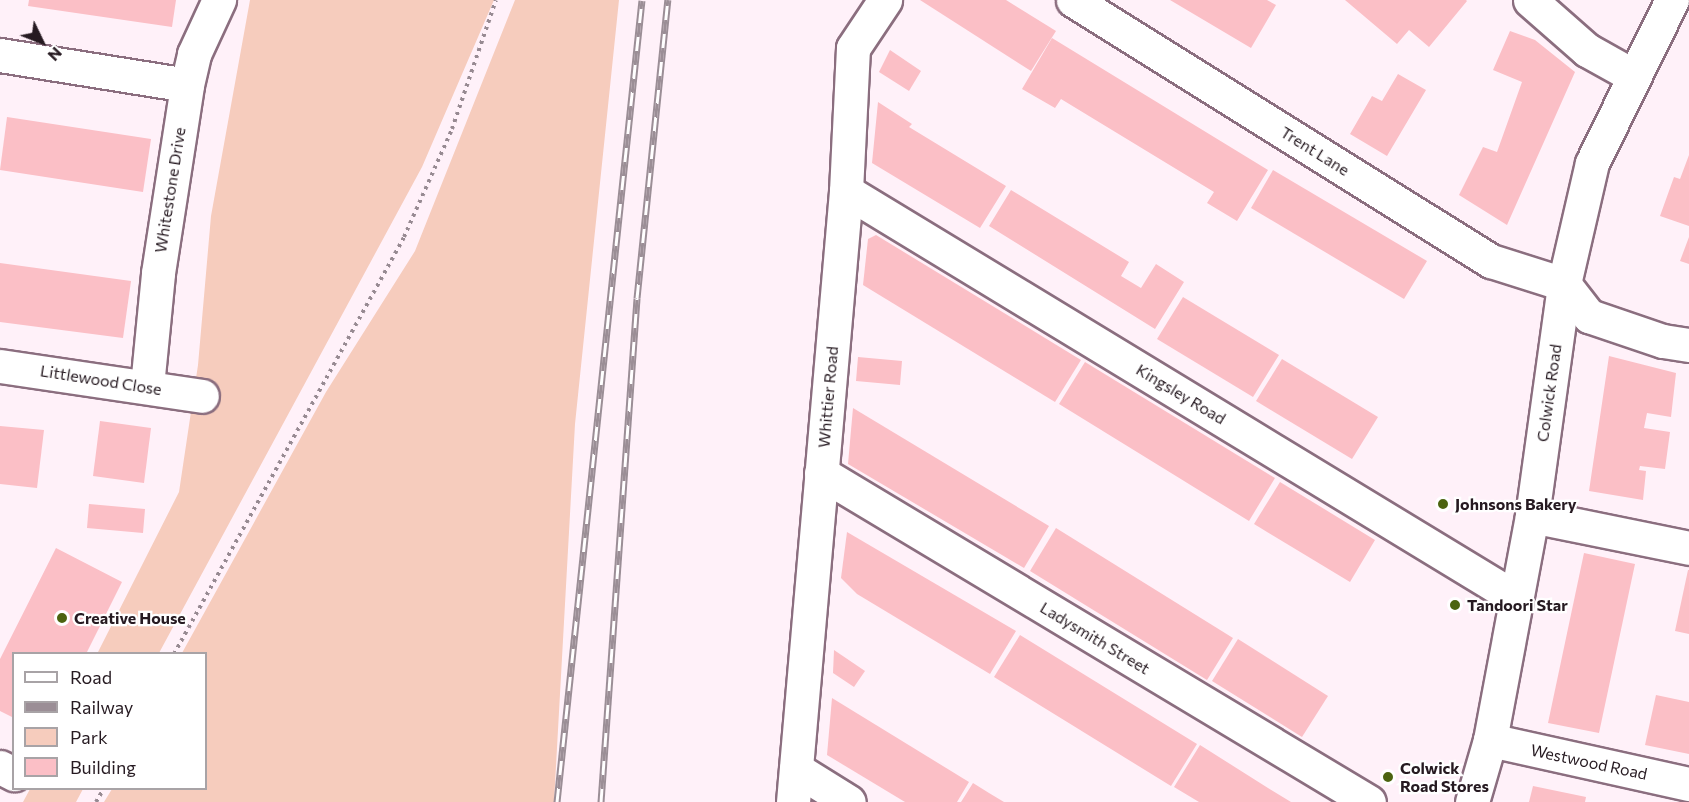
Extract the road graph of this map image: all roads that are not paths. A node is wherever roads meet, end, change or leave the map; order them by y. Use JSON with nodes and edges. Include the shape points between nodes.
{"nodes":[{"id":1,"x":219,"y":0,"type":"edge"},
{"id":2,"x":885,"y":0,"type":"edge"},
{"id":3,"x":1073,"y":0,"type":"edge"},
{"id":4,"x":1530,"y":0,"type":"edge"},
{"id":5,"x":1672,"y":0,"type":"edge"},
{"id":6,"x":0,"y":55,"type":"edge"},
{"id":7,"x":1632,"y":75,"type":"junction"},
{"id":8,"x":187,"y":85,"type":"junction"},
{"id":9,"x":846,"y":190,"type":"junction"},
{"id":10,"x":1564,"y":284,"type":"junction"},
{"id":11,"x":1689,"y":345,"type":"edge"},
{"id":12,"x":0,"y":366,"type":"edge"},
{"id":13,"x":147,"y":386,"type":"junction"},
{"id":14,"x":202,"y":396,"type":"dead end"},
{"id":15,"x":821,"y":473,"type":"junction"},
{"id":16,"x":1532,"y":516,"type":"junction"},
{"id":17,"x":1689,"y":548,"type":"edge"},
{"id":18,"x":1516,"y":598,"type":"junction"},
{"id":19,"x":1490,"y":740,"type":"junction"},
{"id":20,"x":796,"y":769,"type":"junction"},
{"id":21,"x":1689,"y":784,"type":"edge"},
{"id":22,"x":793,"y":802,"type":"edge"},
{"id":23,"x":849,"y":802,"type":"edge"},
{"id":24,"x":1369,"y":802,"type":"edge"},
{"id":25,"x":1472,"y":802,"type":"edge"}],
"edges":[{"from":1,"to":8,"type":"street","name":"Whitestone Drive","via":[[194,54]]},
{"from":2,"to":9,"type":"street","name":"Whittier Road","via":[[854,48]]},
{"from":3,"to":10,"type":"street","name":"Trent Lane","via":[[1491,261]]},
{"from":4,"to":7,"type":"street","via":[[1587,50]]},
{"from":5,"to":7,"type":"street","name":"Colwick Road"},
{"from":6,"to":8,"type":"street"},
{"from":7,"to":10,"type":"street","name":"Colwick Road","via":[[1592,163]]},
{"from":8,"to":13,"type":"street","name":"Whitestone Drive","via":[[158,273]]},
{"from":9,"to":15,"type":"street","name":"Whittier Road"},
{"from":9,"to":18,"type":"street","name":"Kingsley Road"},
{"from":10,"to":11,"type":"street","via":[[1589,316],[1663,341]]},
{"from":10,"to":16,"type":"street","name":"Colwick Road"},
{"from":12,"to":13,"type":"street","name":"Littlewood Close"},
{"from":13,"to":14,"type":"street","name":"Littlewood Close"},
{"from":15,"to":20,"type":"street","name":"Whittier Road"},
{"from":15,"to":24,"type":"street","name":"Ladysmith Street"},
{"from":16,"to":17,"type":"street"},
{"from":16,"to":18,"type":"street","name":"Colwick Road"},
{"from":18,"to":19,"type":"street","name":"Colwick Road"},
{"from":19,"to":21,"type":"street","name":"Westwood Road"},
{"from":19,"to":25,"type":"street","name":"Colwick Road"},
{"from":20,"to":22,"type":"street","name":"Whittier Road"},
{"from":20,"to":23,"type":"street"}]}
